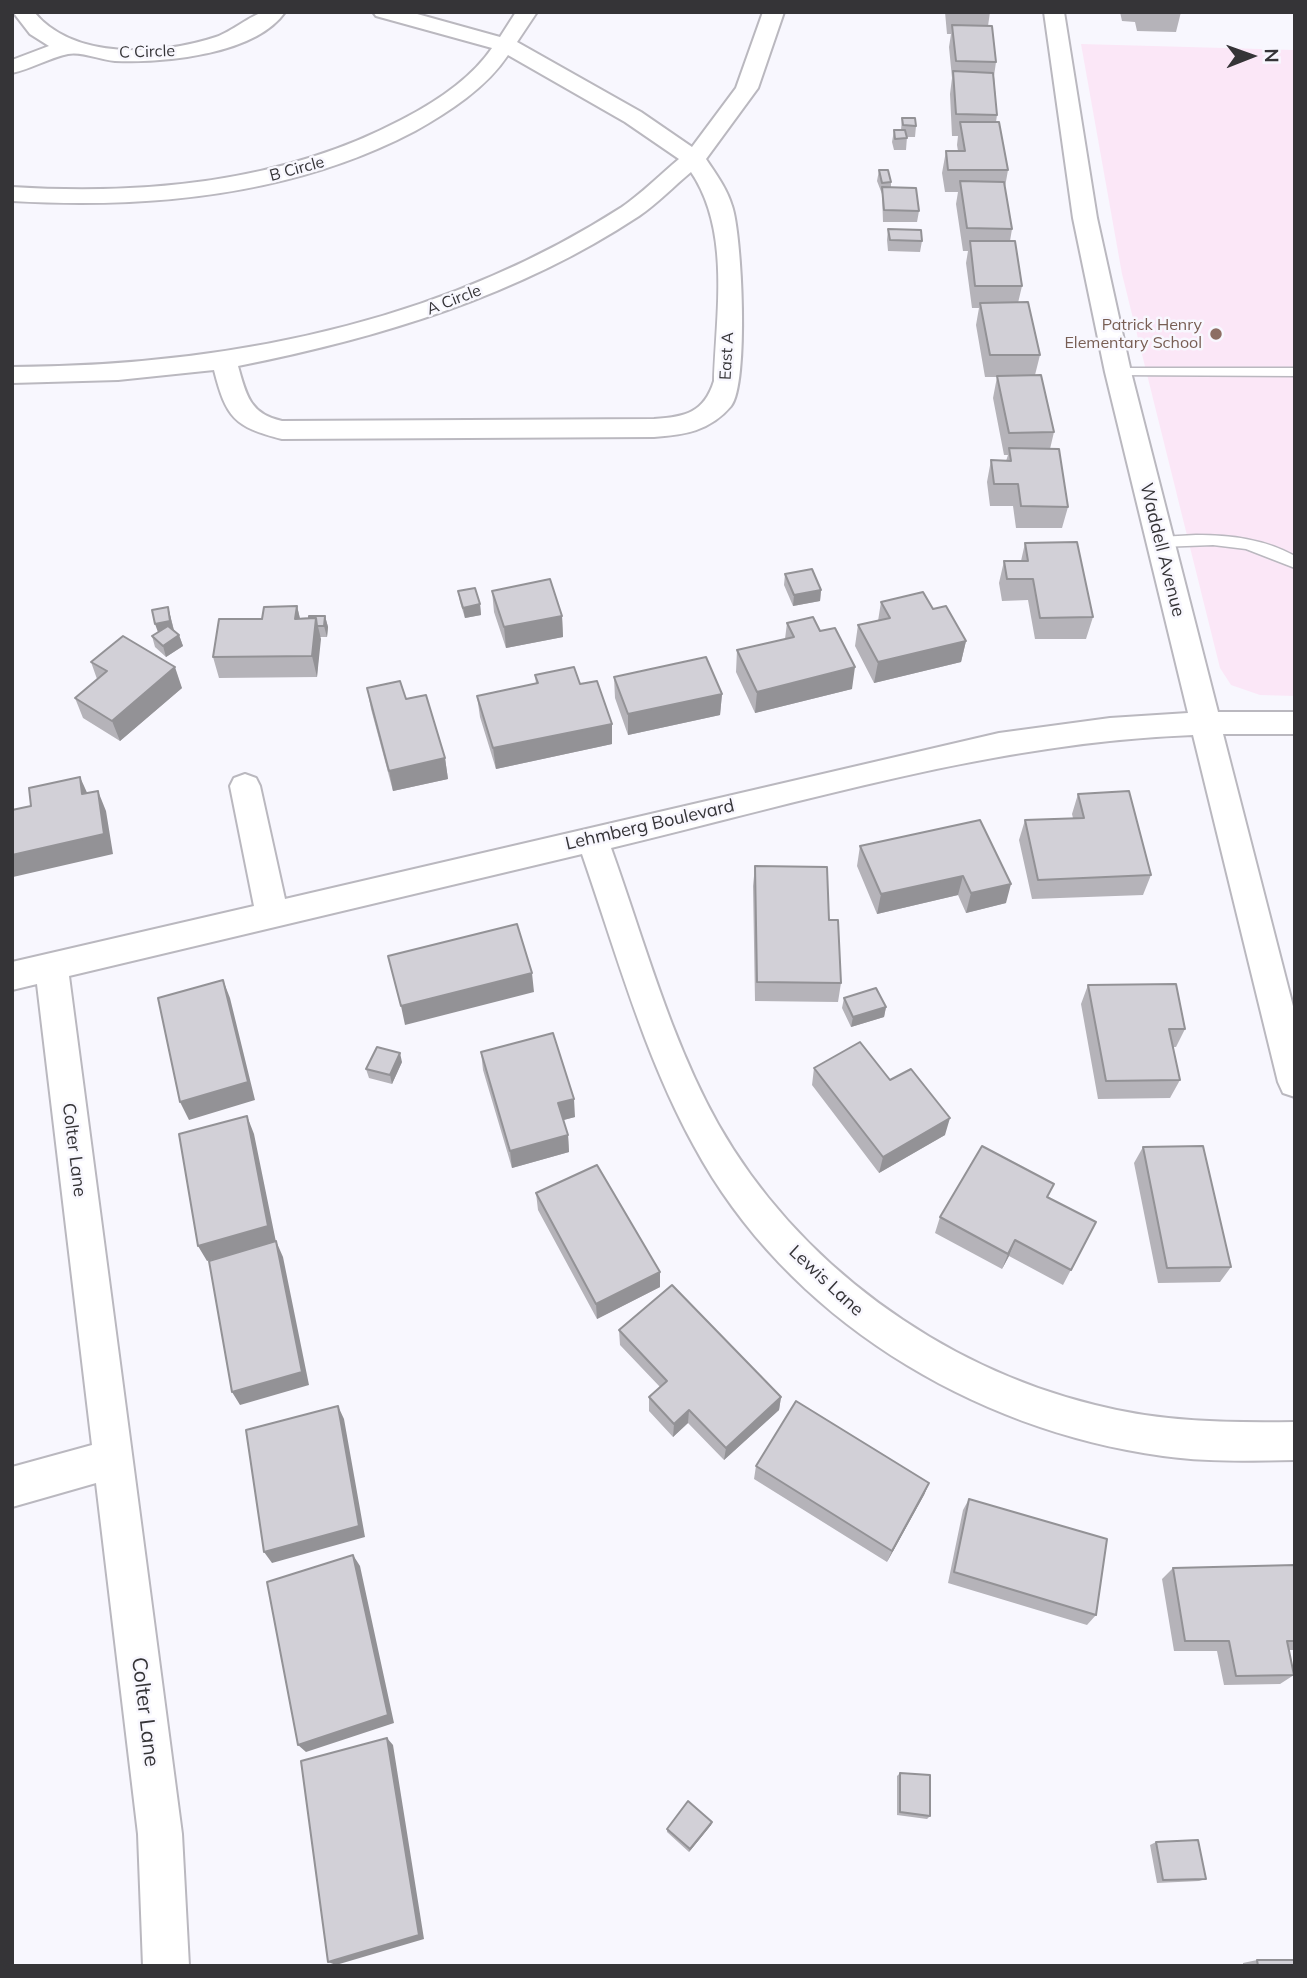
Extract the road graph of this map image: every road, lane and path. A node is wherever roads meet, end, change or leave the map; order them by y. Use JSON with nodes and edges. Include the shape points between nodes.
{"nodes":[{"id":1,"x":275,"y":12,"type":"edge"},
{"id":2,"x":383,"y":12,"type":"edge"},
{"id":3,"x":527,"y":12,"type":"edge"},
{"id":4,"x":774,"y":12,"type":"edge"},
{"id":5,"x":1054,"y":12,"type":"edge"},
{"id":6,"x":20,"y":16,"type":"edge"},
{"id":7,"x":69,"y":46,"type":"junction"},
{"id":8,"x":508,"y":46,"type":"junction"},
{"id":9,"x":12,"y":67,"type":"edge"},
{"id":10,"x":694,"y":159,"type":"junction"},
{"id":11,"x":12,"y":194,"type":"edge"},
{"id":12,"x":224,"y":361,"type":"junction"},
{"id":13,"x":1118,"y":372,"type":"junction"},
{"id":14,"x":1295,"y":372,"type":"edge"},
{"id":15,"x":12,"y":375,"type":"edge"},
{"id":16,"x":1160,"y":542,"type":"junction"},
{"id":17,"x":1295,"y":563,"type":"edge"},
{"id":18,"x":1204,"y":722,"type":"junction"},
{"id":19,"x":1295,"y":723,"type":"edge"},
{"id":20,"x":245,"y":786,"type":"dead end"},
{"id":21,"x":592,"y":838,"type":"junction"},
{"id":22,"x":272,"y":914,"type":"junction"},
{"id":23,"x":51,"y":967,"type":"junction"},
{"id":24,"x":12,"y":976,"type":"edge"},
{"id":25,"x":1295,"y":1082,"type":"edge"},
{"id":26,"x":1295,"y":1441,"type":"edge"},
{"id":27,"x":114,"y":1458,"type":"junction"},
{"id":28,"x":12,"y":1487,"type":"edge"},
{"id":29,"x":166,"y":1966,"type":"edge"}],
"edges":[{"from":1,"to":7,"type":"street","name":"C Circle","via":[[236,36],[190,50],[130,55]]},
{"from":2,"to":8,"type":"street","name":"East A"},
{"from":3,"to":8,"type":"street","name":"B Circle"},
{"from":4,"to":10,"type":"street","name":"A Circle","via":[[764,54],[752,78],[720,130]]},
{"from":5,"to":13,"type":"street","name":"Waddell Avenue","via":[[1085,218]]},
{"from":6,"to":7,"type":"street","name":"C Circle"},
{"from":7,"to":9,"type":"street"},
{"from":8,"to":10,"type":"street","name":"East A","via":[[595,93]]},
{"from":8,"to":11,"type":"street","name":"B Circle","via":[[467,87],[399,131],[291,172],[164,195],[77,198]]},
{"from":10,"to":12,"type":"street","name":"A Circle","via":[[608,225],[496,283],[374,327]]},
{"from":10,"to":12,"type":"street","name":"East A","via":[[722,206],[727,232],[727,381],[721,401],[685,426],[282,430],[257,425],[239,412]]},
{"from":12,"to":15,"type":"street","name":"A Circle","via":[[117,372]]},
{"from":13,"to":14,"type":"lane"},
{"from":13,"to":16,"type":"street","name":"Waddell Avenue"},
{"from":16,"to":17,"type":"lane","via":[[1243,540]]},
{"from":16,"to":18,"type":"street","name":"Waddell Avenue"},
{"from":18,"to":19,"type":"street","name":"Lehmberg Boulevard"},
{"from":18,"to":21,"type":"street","name":"Lehmberg Boulevard","via":[[1131,726],[999,744]]},
{"from":18,"to":25,"type":"street","name":"Waddell Avenue"},
{"from":20,"to":22,"type":"street"},
{"from":21,"to":22,"type":"street","name":"Lehmberg Boulevard"},
{"from":21,"to":26,"type":"street","name":"Lewis Lane","via":[[674,1067],[706,1137],[753,1208],[807,1269],[869,1321],[929,1358],[1011,1395],[1087,1422],[1160,1437],[1230,1443]]},
{"from":22,"to":23,"type":"street","name":"Lehmberg Boulevard"},
{"from":23,"to":24,"type":"street","name":"Lehmberg Boulevard"},
{"from":23,"to":27,"type":"street","name":"Colter Lane"},
{"from":27,"to":28,"type":"street"},
{"from":27,"to":29,"type":"street","name":"Colter Lane","via":[[160,1833]]}]}
